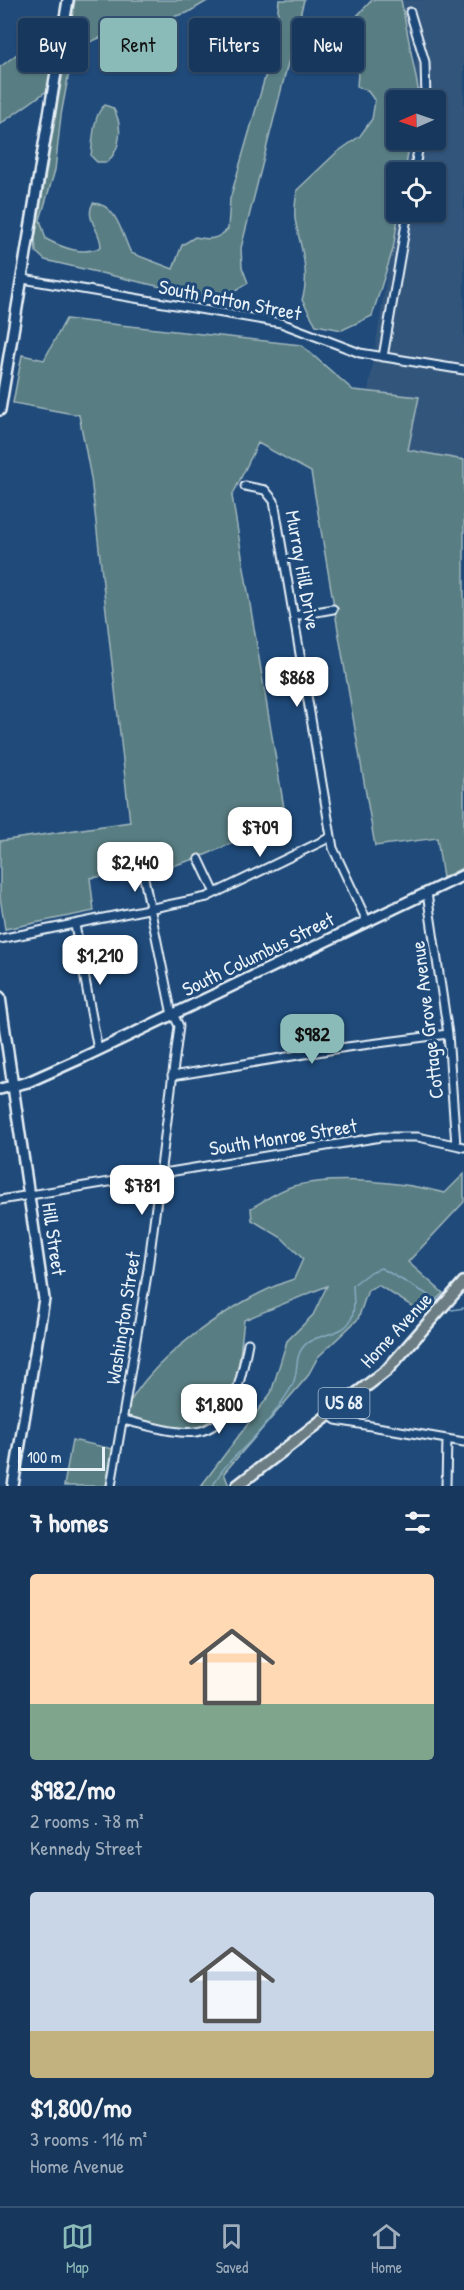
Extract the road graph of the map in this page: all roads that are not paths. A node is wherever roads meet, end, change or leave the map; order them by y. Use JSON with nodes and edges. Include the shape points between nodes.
{"nodes":[{"id":1,"x":68,"y":0,"type":"edge"},
{"id":2,"x":410,"y":12,"type":"dead end"},
{"id":3,"x":426,"y":90,"type":"edge"},
{"id":4,"x":406,"y":222,"type":"edge"},
{"id":5,"x":22,"y":279,"type":"junction"},
{"id":6,"x":383,"y":357,"type":"junction"},
{"id":7,"x":464,"y":370,"type":"edge"},
{"id":8,"x":0,"y":410,"type":"edge"},
{"id":9,"x":245,"y":486,"type":"dead end"},
{"id":10,"x":333,"y":609,"type":"dead end"},
{"id":11,"x":294,"y":616,"type":"junction"},
{"id":12,"x":331,"y":837,"type":"junction"},
{"id":13,"x":199,"y":859,"type":"dead end"},
{"id":14,"x":143,"y":873,"type":"dead end"},
{"id":15,"x":464,"y":875,"type":"edge"},
{"id":16,"x":215,"y":893,"type":"junction"},
{"id":17,"x":427,"y":893,"type":"junction"},
{"id":18,"x":152,"y":908,"type":"junction"},
{"id":19,"x":367,"y":921,"type":"junction"},
{"id":20,"x":75,"y":925,"type":"junction"},
{"id":21,"x":0,"y":939,"type":"edge"},
{"id":22,"x":0,"y":997,"type":"edge"},
{"id":23,"x":173,"y":1014,"type":"junction"},
{"id":24,"x":448,"y":1034,"type":"junction"},
{"id":25,"x":99,"y":1050,"type":"junction"},
{"id":26,"x":172,"y":1076,"type":"junction"},
{"id":27,"x":13,"y":1086,"type":"junction"},
{"id":28,"x":0,"y":1089,"type":"edge"},
{"id":29,"x":460,"y":1146,"type":"edge"},
{"id":30,"x":161,"y":1173,"type":"junction"},
{"id":31,"x":29,"y":1195,"type":"junction"},
{"id":32,"x":0,"y":1200,"type":"edge"},
{"id":33,"x":464,"y":1282,"type":"edge"},
{"id":34,"x":248,"y":1342,"type":"dead end"},
{"id":35,"x":329,"y":1415,"type":"junction"},
{"id":36,"x":123,"y":1420,"type":"junction"},
{"id":37,"x":447,"y":1439,"type":"junction"},
{"id":38,"x":464,"y":1442,"type":"edge"},
{"id":39,"x":13,"y":1486,"type":"edge"},
{"id":40,"x":111,"y":1486,"type":"edge"},
{"id":41,"x":238,"y":1486,"type":"edge"},
{"id":42,"x":446,"y":1486,"type":"edge"}],
"edges":[{"from":1,"to":5,"type":"street"},
{"from":2,"to":3,"type":"street","via":[[424,55]]},
{"from":4,"to":6,"type":"street"},
{"from":5,"to":6,"type":"street","name":"South Patton Street","via":[[281,323],[345,349]]},
{"from":5,"to":8,"type":"street"},
{"from":6,"to":7,"type":"street","name":"South Patton Street"},
{"from":9,"to":11,"type":"street","name":"Murray Hill Drive","via":[[265,490],[274,501]]},
{"from":10,"to":11,"type":"street"},
{"from":11,"to":12,"type":"street","name":"Murray Hill Drive"},
{"from":12,"to":16,"type":"street"},
{"from":12,"to":19,"type":"street","name":"Murray Hill Drive"},
{"from":13,"to":16,"type":"street"},
{"from":14,"to":18,"type":"street","name":"Washington Street"},
{"from":15,"to":17,"type":"street","name":"South Columbus Street"},
{"from":16,"to":18,"type":"street"},
{"from":17,"to":19,"type":"street","name":"South Columbus Street"},
{"from":17,"to":24,"type":"street","name":"Cottage Grove Avenue"},
{"from":18,"to":20,"type":"street"},
{"from":18,"to":23,"type":"street","name":"Washington Street"},
{"from":19,"to":23,"type":"street","name":"South Columbus Street"},
{"from":20,"to":21,"type":"street"},
{"from":20,"to":25,"type":"street"},
{"from":22,"to":27,"type":"street","name":"Hill Street"},
{"from":23,"to":25,"type":"street","name":"South Columbus Street"},
{"from":23,"to":26,"type":"street","name":"Washington Street","via":[[179,1026]]},
{"from":24,"to":26,"type":"street"},
{"from":24,"to":29,"type":"street","name":"Cottage Grove Avenue"},
{"from":25,"to":27,"type":"street","name":"South Columbus Street"},
{"from":26,"to":30,"type":"street","name":"Washington Street"},
{"from":27,"to":28,"type":"street","name":"South Columbus Street"},
{"from":27,"to":31,"type":"street","name":"Hill Street"},
{"from":29,"to":30,"type":"street","name":"South Monroe Street","via":[[418,1137],[381,1137]]},
{"from":30,"to":31,"type":"street","name":"South Monroe Street"},
{"from":30,"to":36,"type":"street","name":"Washington Street"},
{"from":31,"to":32,"type":"street","name":"South Monroe Street"},
{"from":31,"to":39,"type":"street","name":"Hill Street","via":[[44,1304]]},
{"from":33,"to":35,"type":"main road","name":"Home Avenue","number":"US 68","via":[[387,1370]]},
{"from":34,"to":36,"type":"street","via":[[238,1392],[222,1416],[207,1428],[186,1432]]},
{"from":35,"to":37,"type":"street","via":[[336,1420]]},
{"from":35,"to":41,"type":"main road","name":"Home Avenue","number":"US 68"},
{"from":36,"to":40,"type":"street","name":"Washington Street"},
{"from":37,"to":38,"type":"street"},
{"from":37,"to":42,"type":"street"}]}
